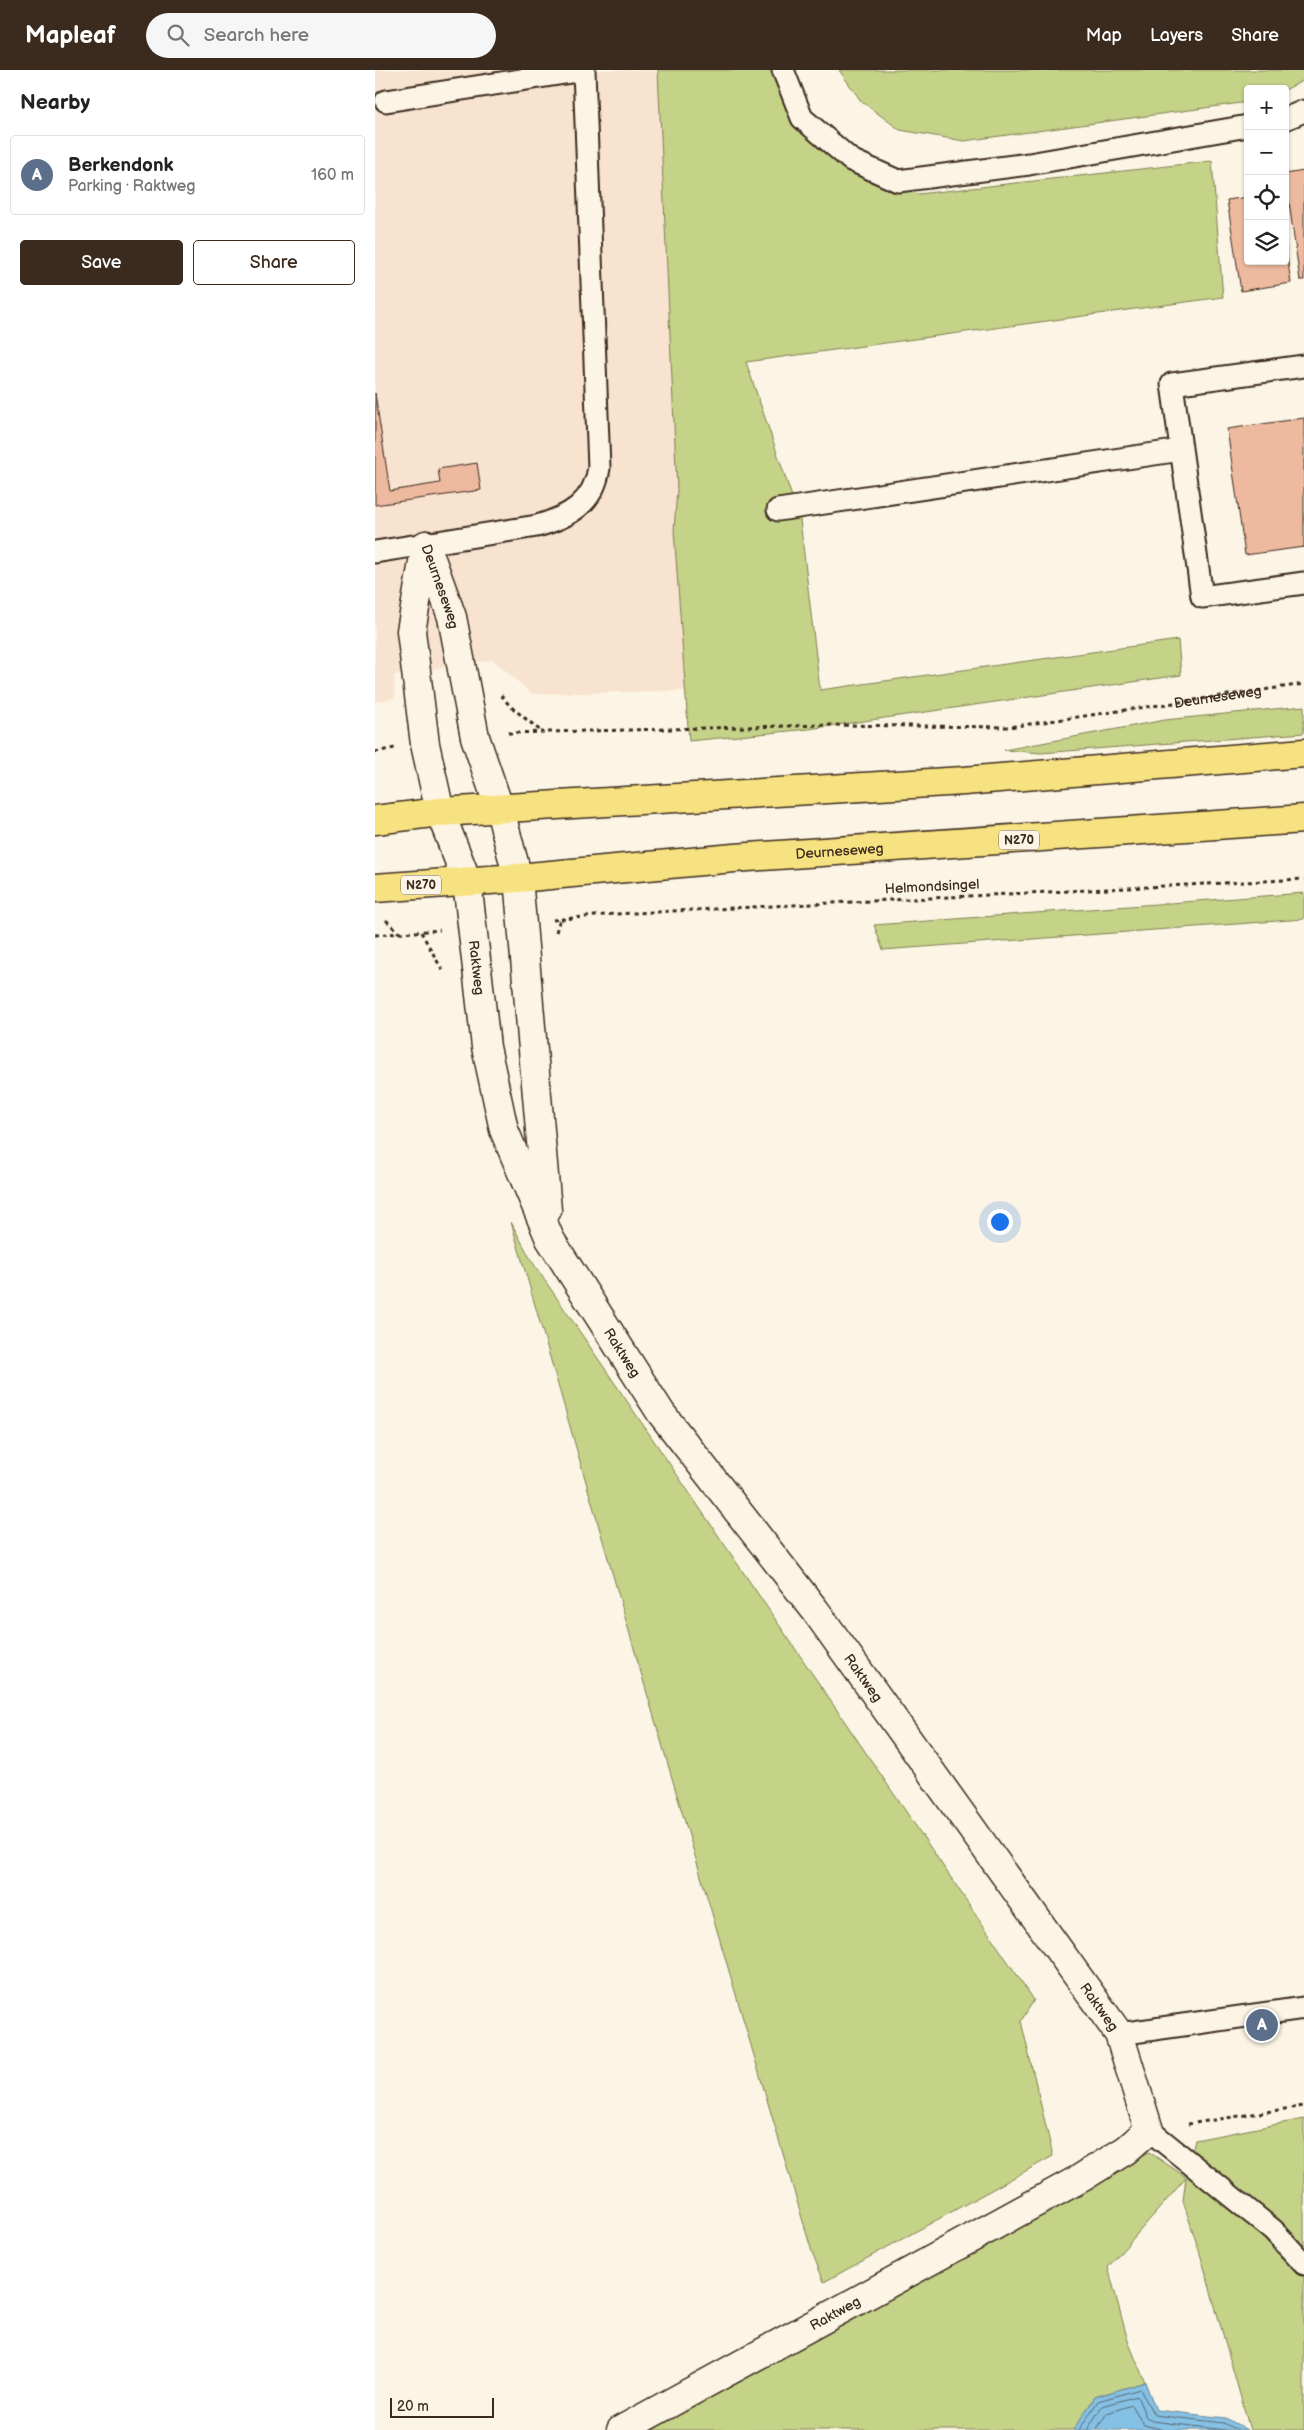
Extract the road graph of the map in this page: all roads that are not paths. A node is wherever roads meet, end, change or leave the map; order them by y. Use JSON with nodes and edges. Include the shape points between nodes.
{"nodes":[{"id":1,"x":783,"y":70,"type":"edge"},
{"id":2,"x":387,"y":101,"type":"dead end"},
{"id":3,"x":1304,"y":111,"type":"edge"},
{"id":4,"x":1289,"y":117,"type":"edge"},
{"id":5,"x":1244,"y":127,"type":"edge"},
{"id":6,"x":1304,"y":366,"type":"edge"},
{"id":7,"x":1181,"y":450,"type":"junction"},
{"id":8,"x":778,"y":510,"type":"dead end"},
{"id":9,"x":426,"y":545,"type":"junction"},
{"id":10,"x":375,"y":552,"type":"edge"},
{"id":11,"x":1304,"y":583,"type":"edge"},
{"id":12,"x":1304,"y":753,"type":"edge"},
{"id":13,"x":500,"y":810,"type":"junction"},
{"id":14,"x":440,"y":812,"type":"junction"},
{"id":15,"x":1304,"y":819,"type":"edge"},
{"id":16,"x":375,"y":820,"type":"edge"},
{"id":17,"x":518,"y":878,"type":"junction"},
{"id":18,"x":467,"y":882,"type":"junction"},
{"id":19,"x":375,"y":888,"type":"edge"},
{"id":20,"x":550,"y":1239,"type":"junction"},
{"id":21,"x":1304,"y":2008,"type":"edge"},
{"id":22,"x":1119,"y":2034,"type":"junction"},
{"id":23,"x":1149,"y":2130,"type":"junction"},
{"id":24,"x":1304,"y":2264,"type":"edge"},
{"id":25,"x":621,"y":2430,"type":"edge"}],
"edges":[{"from":1,"to":5,"type":"lane","via":[[802,118],[851,160],[898,181],[1029,164]]},
{"from":2,"to":9,"type":"lane","via":[[584,70],[599,435],[597,481],[581,506],[554,522]]},
{"from":3,"to":4,"type":"lane"},
{"from":6,"to":7,"type":"lane","via":[[1172,384]]},
{"from":7,"to":8,"type":"lane"},
{"from":7,"to":11,"type":"lane","via":[[1202,598]]},
{"from":9,"to":10,"type":"lane"},
{"from":9,"to":13,"type":"street","name":"Deurneseweg","via":[[452,617],[475,737]]},
{"from":9,"to":14,"type":"street","name":"Deurneseweg","via":[[411,631],[425,744]]},
{"from":12,"to":13,"type":"main road","via":[[964,782]]},
{"from":13,"to":14,"type":"main road"},
{"from":13,"to":17,"type":"street","name":"Raktweg"},
{"from":14,"to":16,"type":"main road"},
{"from":14,"to":18,"type":"street","name":"Raktweg"},
{"from":15,"to":17,"type":"main road","name":"Deurneseweg","number":"N270","via":[[734,858]]},
{"from":17,"to":18,"type":"main road","name":"Deurneseweg","number":"N270"},
{"from":17,"to":20,"type":"street","name":"Raktweg"},
{"from":18,"to":19,"type":"main road","name":"Deurneseweg","number":"N270"},
{"from":18,"to":20,"type":"street","name":"Raktweg","via":[[486,1047],[504,1130]]},
{"from":20,"to":22,"type":"street","name":"Raktweg","via":[[661,1413],[815,1610]]},
{"from":21,"to":22,"type":"lane"},
{"from":22,"to":23,"type":"street","name":"Raktweg"},
{"from":23,"to":24,"type":"lane","via":[[1273,2230]]},
{"from":23,"to":25,"type":"street","name":"Raktweg","via":[[1126,2150],[1081,2178]]}]}
